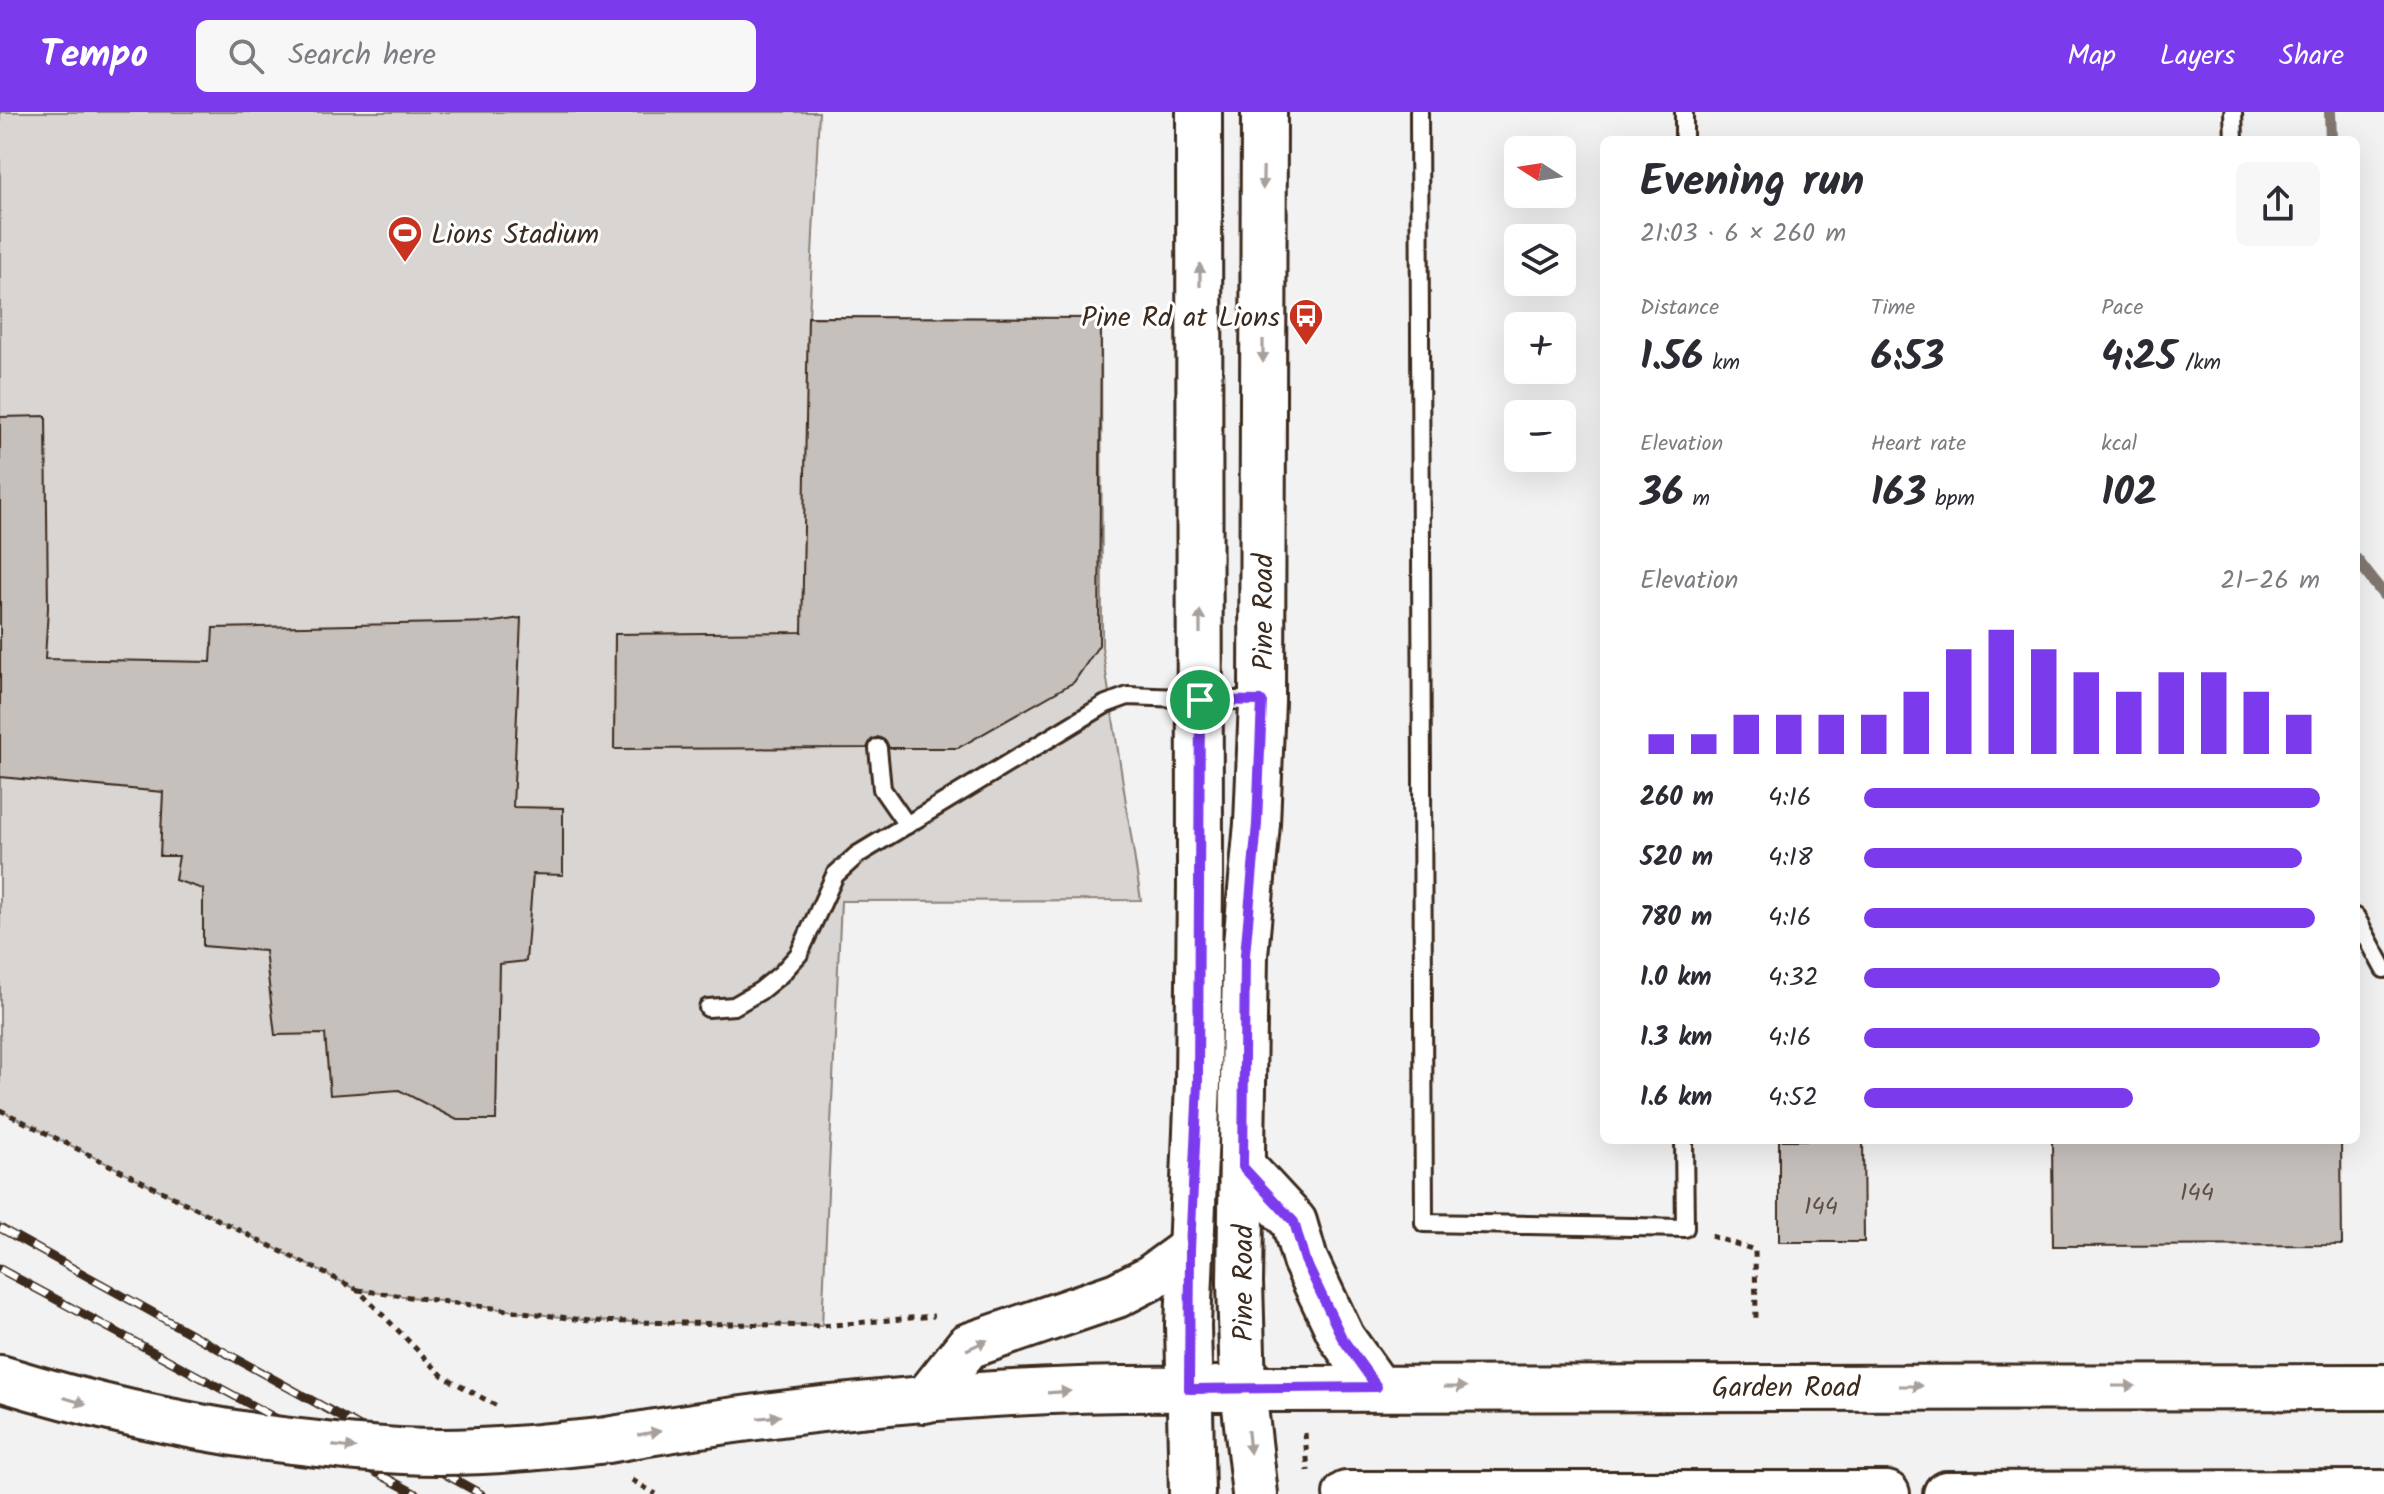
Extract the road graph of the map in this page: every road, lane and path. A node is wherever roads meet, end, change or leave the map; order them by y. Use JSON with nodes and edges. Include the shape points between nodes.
{"nodes":[{"id":1,"x":1199,"y":112,"type":"edge"},
{"id":2,"x":1264,"y":112,"type":"edge"},
{"id":3,"x":1419,"y":112,"type":"edge"},
{"id":4,"x":1684,"y":112,"type":"edge"},
{"id":5,"x":2233,"y":112,"type":"edge"},
{"id":6,"x":1684,"y":136,"type":"edge"},
{"id":7,"x":2234,"y":136,"type":"edge"},
{"id":8,"x":1200,"y":700,"type":"junction"},
{"id":9,"x":1262,"y":701,"type":"junction"},
{"id":10,"x":878,"y":748,"type":"dead end"},
{"id":11,"x":907,"y":825,"type":"junction"},
{"id":12,"x":2360,"y":924,"type":"edge"},
{"id":13,"x":2384,"y":969,"type":"edge"},
{"id":14,"x":708,"y":1008,"type":"dead end"},
{"id":15,"x":0,"y":1110,"type":"edge"},
{"id":16,"x":1684,"y":1144,"type":"edge"},
{"id":17,"x":1243,"y":1167,"type":"junction"},
{"id":18,"x":1685,"y":1228,"type":"junction"},
{"id":19,"x":1190,"y":1249,"type":"junction"},
{"id":20,"x":358,"y":1290,"type":"junction"},
{"id":21,"x":947,"y":1315,"type":"dead end"},
{"id":22,"x":1756,"y":1319,"type":"dead end"},
{"id":23,"x":0,"y":1378,"type":"edge"},
{"id":24,"x":1377,"y":1387,"type":"junction"},
{"id":25,"x":2384,"y":1387,"type":"edge"},
{"id":26,"x":1302,"y":1388,"type":"junction"},
{"id":27,"x":1189,"y":1389,"type":"junction"},
{"id":28,"x":1243,"y":1389,"type":"junction"},
{"id":29,"x":925,"y":1400,"type":"junction"},
{"id":30,"x":510,"y":1413,"type":"dead end"},
{"id":31,"x":629,"y":1479,"type":"dead end"},
{"id":32,"x":1327,"y":1486,"type":"edge"},
{"id":33,"x":1453,"y":1493,"type":"edge"},
{"id":34,"x":2384,"y":1493,"type":"edge"},
{"id":35,"x":656,"y":1494,"type":"edge"},
{"id":36,"x":1192,"y":1494,"type":"edge"},
{"id":37,"x":1255,"y":1494,"type":"edge"},
{"id":38,"x":1887,"y":1494,"type":"edge"},
{"id":39,"x":1946,"y":1494,"type":"edge"}],
"edges":[{"from":8,"to":1,"type":"main road","name":"Pine Road","one_way":true},
{"from":2,"to":9,"type":"main road","name":"Pine Road","one_way":true},
{"from":3,"to":18,"type":"lane","via":[[1424,1223]]},
{"from":4,"to":6,"type":"lane"},
{"from":5,"to":7,"type":"lane"},
{"from":8,"to":9,"type":"lane"},
{"from":8,"to":11,"type":"lane","via":[[1128,696],[1106,704]]},
{"from":8,"to":19,"type":"main road","name":"Pine Road","via":[[1198,1083]]},
{"from":9,"to":17,"type":"main road","name":"Pine Road","via":[[1245,955]]},
{"from":10,"to":11,"type":"lane","via":[[882,789]]},
{"from":11,"to":14,"type":"lane","via":[[835,875],[799,954],[781,974],[734,1006]]},
{"from":12,"to":13,"type":"lane"},
{"from":15,"to":20,"type":"path"},
{"from":16,"to":18,"type":"lane"},
{"from":17,"to":24,"type":"main road","via":[[1294,1222],[1305,1260],[1342,1338]]},
{"from":17,"to":28,"type":"main road","name":"Pine Road"},
{"from":18,"to":22,"type":"path","via":[[1755,1250]]},
{"from":19,"to":27,"type":"main road","name":"Pine Road"},
{"from":29,"to":19,"type":"main road","one_way":true,"via":[[968,1346],[1117,1295]]},
{"from":20,"to":21,"type":"path","via":[[590,1321],[822,1326]]},
{"from":20,"to":30,"type":"path","via":[[443,1376]]},
{"from":23,"to":29,"type":"main road","name":"Garden Road","one_way":true,"bridge":true,"via":[[92,1406],[202,1429],[438,1452],[517,1450]]},
{"from":24,"to":25,"type":"main road","name":"Garden Road","one_way":true},
{"from":24,"to":26,"type":"main road","name":"Garden Road"},
{"from":26,"to":28,"type":"main road","name":"Garden Road"},
{"from":26,"to":32,"type":"path"},
{"from":27,"to":28,"type":"main road","name":"Garden Road"},
{"from":29,"to":27,"type":"main road","name":"Garden Road","one_way":true},
{"from":27,"to":36,"type":"main road","name":"Pine Road"},
{"from":28,"to":37,"type":"main road","name":"Pine Road","one_way":true},
{"from":31,"to":35,"type":"path"},
{"from":32,"to":33,"type":"main road"},
{"from":33,"to":38,"type":"main road"},
{"from":34,"to":39,"type":"main road"}]}
